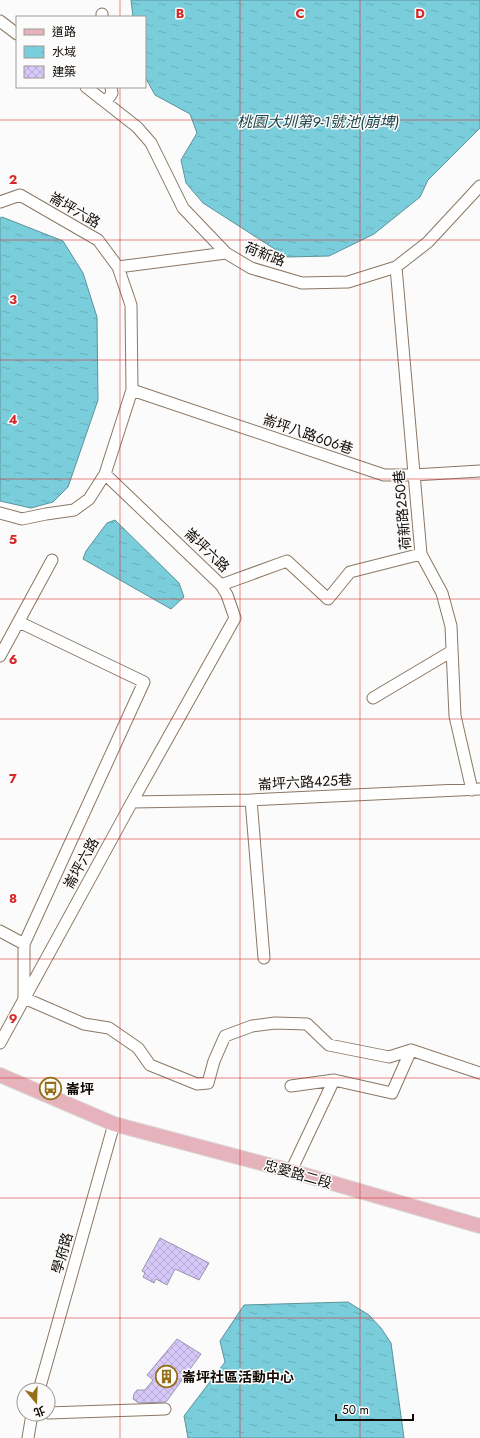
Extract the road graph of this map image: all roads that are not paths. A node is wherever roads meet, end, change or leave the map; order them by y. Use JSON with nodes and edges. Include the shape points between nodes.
{"nodes":[{"id":1,"x":0,"y":21,"type":"edge"},
{"id":2,"x":16,"y":33,"type":"edge"},
{"id":3,"x":87,"y":88,"type":"edge"},
{"id":4,"x":111,"y":88,"type":"edge"},
{"id":5,"x":106,"y":102,"type":"junction"},
{"id":6,"x":480,"y":186,"type":"edge"},
{"id":7,"x":0,"y":202,"type":"edge"},
{"id":8,"x":226,"y":253,"type":"junction"},
{"id":9,"x":118,"y":267,"type":"junction"},
{"id":10,"x":396,"y":267,"type":"junction"},
{"id":11,"x":132,"y":390,"type":"junction"},
{"id":12,"x":480,"y":471,"type":"edge"},
{"id":13,"x":105,"y":474,"type":"junction"},
{"id":14,"x":414,"y":475,"type":"junction"},
{"id":15,"x":0,"y":513,"type":"edge"},
{"id":16,"x":420,"y":554,"type":"junction"},
{"id":17,"x":52,"y":560,"type":"dead end"},
{"id":18,"x":221,"y":585,"type":"junction"},
{"id":19,"x":19,"y":622,"type":"junction"},
{"id":20,"x":452,"y":651,"type":"junction"},
{"id":21,"x":0,"y":656,"type":"edge"},
{"id":22,"x":372,"y":698,"type":"dead end"},
{"id":23,"x":476,"y":790,"type":"edge"},
{"id":24,"x":251,"y":800,"type":"junction"},
{"id":25,"x":132,"y":802,"type":"junction"},
{"id":26,"x":0,"y":930,"type":"edge"},
{"id":27,"x":24,"y":944,"type":"junction"},
{"id":28,"x":264,"y":958,"type":"dead end"},
{"id":29,"x":24,"y":998,"type":"junction"},
{"id":30,"x":0,"y":1043,"type":"edge"},
{"id":31,"x":411,"y":1050,"type":"junction"},
{"id":32,"x":480,"y":1073,"type":"edge"},
{"id":33,"x":0,"y":1075,"type":"edge"},
{"id":34,"x":334,"y":1080,"type":"junction"},
{"id":35,"x":291,"y":1086,"type":"dead end"},
{"id":36,"x":114,"y":1124,"type":"junction"},
{"id":37,"x":291,"y":1172,"type":"junction"},
{"id":38,"x":480,"y":1226,"type":"edge"},
{"id":39,"x":41,"y":1382,"type":"edge"},
{"id":40,"x":165,"y":1409,"type":"dead end"},
{"id":41,"x":56,"y":1413,"type":"edge"},
{"id":42,"x":31,"y":1422,"type":"edge"},
{"id":43,"x":28,"y":1438,"type":"edge"}],
"edges":[{"from":1,"to":2,"type":"street"},
{"from":3,"to":5,"type":"street","name":"荷新路"},
{"from":4,"to":5,"type":"street","via":[[112,93]]},
{"from":5,"to":8,"type":"street","name":"荷新路","via":[[137,127],[151,143],[183,208]]},
{"from":6,"to":10,"type":"street","name":"荷新路","via":[[428,242]]},
{"from":7,"to":9,"type":"street","name":"崙坪六路","via":[[20,195],[98,240]]},
{"from":8,"to":9,"type":"street"},
{"from":8,"to":10,"type":"street","name":"荷新路","via":[[251,268],[302,283],[348,282]]},
{"from":9,"to":11,"type":"street","name":"崙坪六路","via":[[131,305]]},
{"from":10,"to":14,"type":"street","name":"荷新路250巷"},
{"from":11,"to":13,"type":"street","name":"崙坪六路"},
{"from":11,"to":14,"type":"street","name":"崙坪八路606巷","via":[[384,475]]},
{"from":12,"to":14,"type":"street","name":"崙坪八路606巷"},
{"from":13,"to":15,"type":"street","via":[[89,499],[74,510],[22,520]]},
{"from":13,"to":18,"type":"street","name":"崙坪六路"},
{"from":14,"to":16,"type":"street","name":"荷新路250巷"},
{"from":16,"to":18,"type":"street","via":[[350,572],[328,599],[287,560]]},
{"from":16,"to":20,"type":"street","name":"荷新路250巷","via":[[442,593],[451,626]]},
{"from":17,"to":19,"type":"street"},
{"from":18,"to":25,"type":"street","name":"崙坪六路","via":[[235,618]]},
{"from":19,"to":21,"type":"street"},
{"from":19,"to":27,"type":"street","via":[[144,682]]},
{"from":20,"to":22,"type":"street"},
{"from":20,"to":23,"type":"street","name":"荷新路250巷","via":[[455,716]]},
{"from":23,"to":24,"type":"street","name":"崙坪六路425巷"},
{"from":24,"to":25,"type":"street","name":"崙坪六路425巷"},
{"from":24,"to":28,"type":"street"},
{"from":25,"to":29,"type":"street","name":"崙坪六路"},
{"from":26,"to":27,"type":"street"},
{"from":27,"to":29,"type":"street"},
{"from":29,"to":30,"type":"street","name":"崙坪六路"},
{"from":29,"to":31,"type":"street","via":[[84,1024],[109,1028],[138,1048],[150,1065],[197,1084],[208,1083],[225,1036],[252,1026],[275,1023],[307,1024],[329,1044],[389,1057]]},
{"from":31,"to":32,"type":"street"},
{"from":31,"to":34,"type":"street","via":[[392,1093]]},
{"from":33,"to":36,"type":"main road","name":"忠愛路二段"},
{"from":34,"to":35,"type":"street"},
{"from":34,"to":37,"type":"street"},
{"from":36,"to":37,"type":"main road","name":"忠愛路二段"},
{"from":36,"to":39,"type":"street","name":"學府路"},
{"from":37,"to":38,"type":"main road","name":"忠愛路二段"},
{"from":40,"to":41,"type":"street"},
{"from":42,"to":43,"type":"street"}]}
